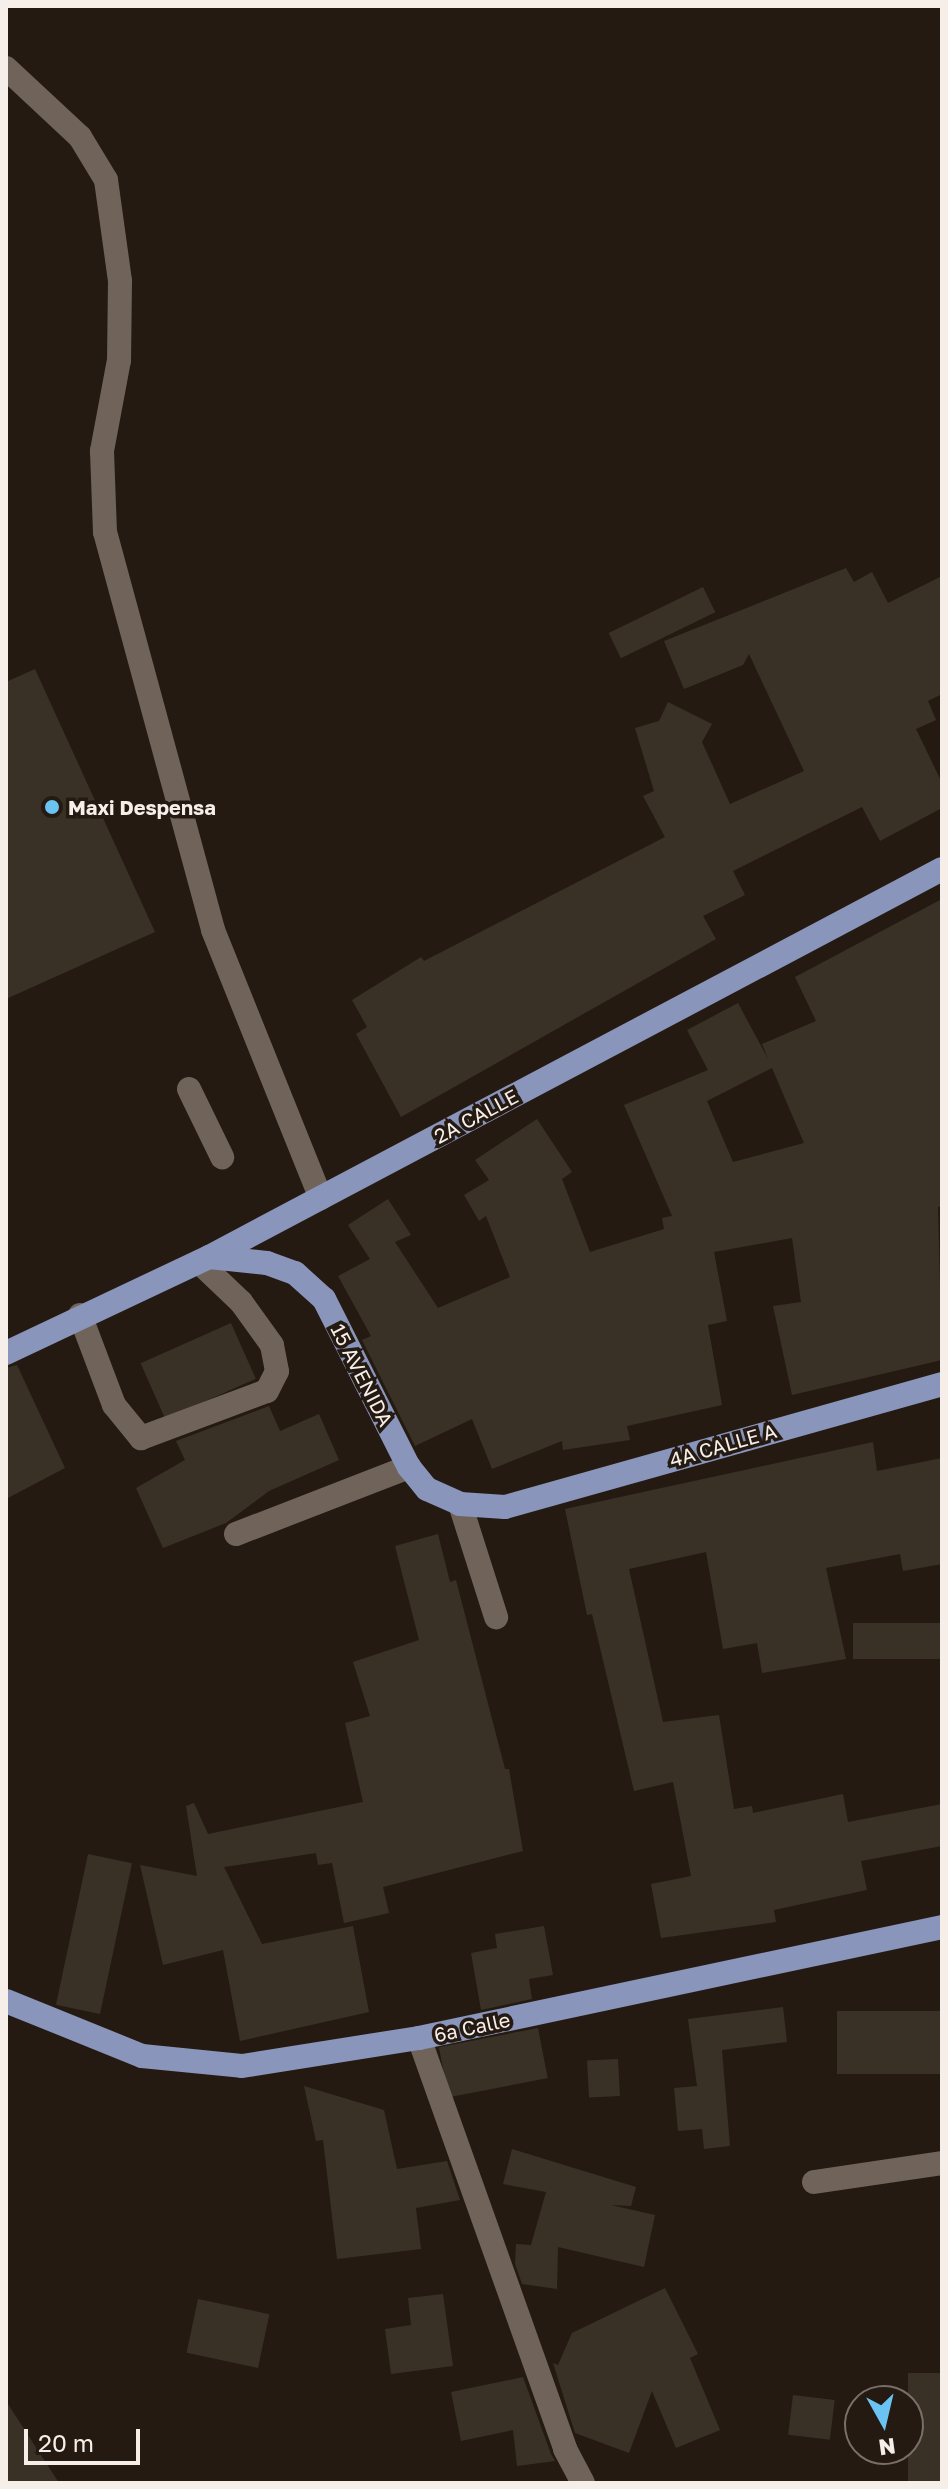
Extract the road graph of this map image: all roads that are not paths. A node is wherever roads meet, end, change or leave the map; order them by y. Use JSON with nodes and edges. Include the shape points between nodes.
{"nodes":[{"id":1,"x":6,"y":68,"type":"edge"},
{"id":2,"x":942,"y":869,"type":"edge"},
{"id":3,"x":189,"y":1089,"type":"dead end"},
{"id":4,"x":222,"y":1157,"type":"dead end"},
{"id":5,"x":321,"y":1198,"type":"junction"},
{"id":6,"x":204,"y":1260,"type":"junction"},
{"id":7,"x":80,"y":1315,"type":"junction"},
{"id":8,"x":6,"y":1353,"type":"edge"},
{"id":9,"x":942,"y":1384,"type":"edge"},
{"id":10,"x":409,"y":1467,"type":"junction"},
{"id":11,"x":460,"y":1504,"type":"junction"},
{"id":12,"x":505,"y":1507,"type":"joint"},
{"id":13,"x":236,"y":1534,"type":"dead end"},
{"id":14,"x":496,"y":1617,"type":"dead end"},
{"id":15,"x":942,"y":1927,"type":"edge"},
{"id":16,"x":6,"y":2001,"type":"edge"},
{"id":17,"x":419,"y":2038,"type":"junction"},
{"id":18,"x":942,"y":2163,"type":"edge"},
{"id":19,"x":814,"y":2182,"type":"dead end"},
{"id":20,"x":583,"y":2483,"type":"edge"}],
"edges":[{"from":1,"to":5,"type":"street","via":[[80,137],[106,180],[120,281],[119,360],[102,451],[105,532],[213,930]]},
{"from":2,"to":5,"type":"main road","name":"2A CALLE"},
{"from":3,"to":4,"type":"street"},
{"from":5,"to":6,"type":"main road","name":"2A CALLE"},
{"from":6,"to":7,"type":"main road","name":"2A CALLE"},
{"from":6,"to":7,"type":"street","via":[[272,1345],[277,1371],[267,1391],[151,1439],[141,1438],[114,1405]]},
{"from":6,"to":10,"type":"main road","name":"15 AVENIDA","via":[[267,1263],[295,1273],[324,1299]]},
{"from":7,"to":8,"type":"main road","name":"2A CALLE"},
{"from":9,"to":12,"type":"main road","name":"4A CALLE A"},
{"from":10,"to":11,"type":"main road","name":"15 AVENIDA","via":[[427,1489]]},
{"from":10,"to":13,"type":"street"},
{"from":11,"to":12,"type":"main road","name":"15 AVENIDA"},
{"from":11,"to":14,"type":"street"},
{"from":15,"to":17,"type":"main road","name":"6ª Calle"},
{"from":16,"to":17,"type":"main road","name":"6ª Calle","via":[[142,2056],[242,2066]]},
{"from":17,"to":20,"type":"street","via":[[565,2449]]},
{"from":18,"to":19,"type":"street"}]}
